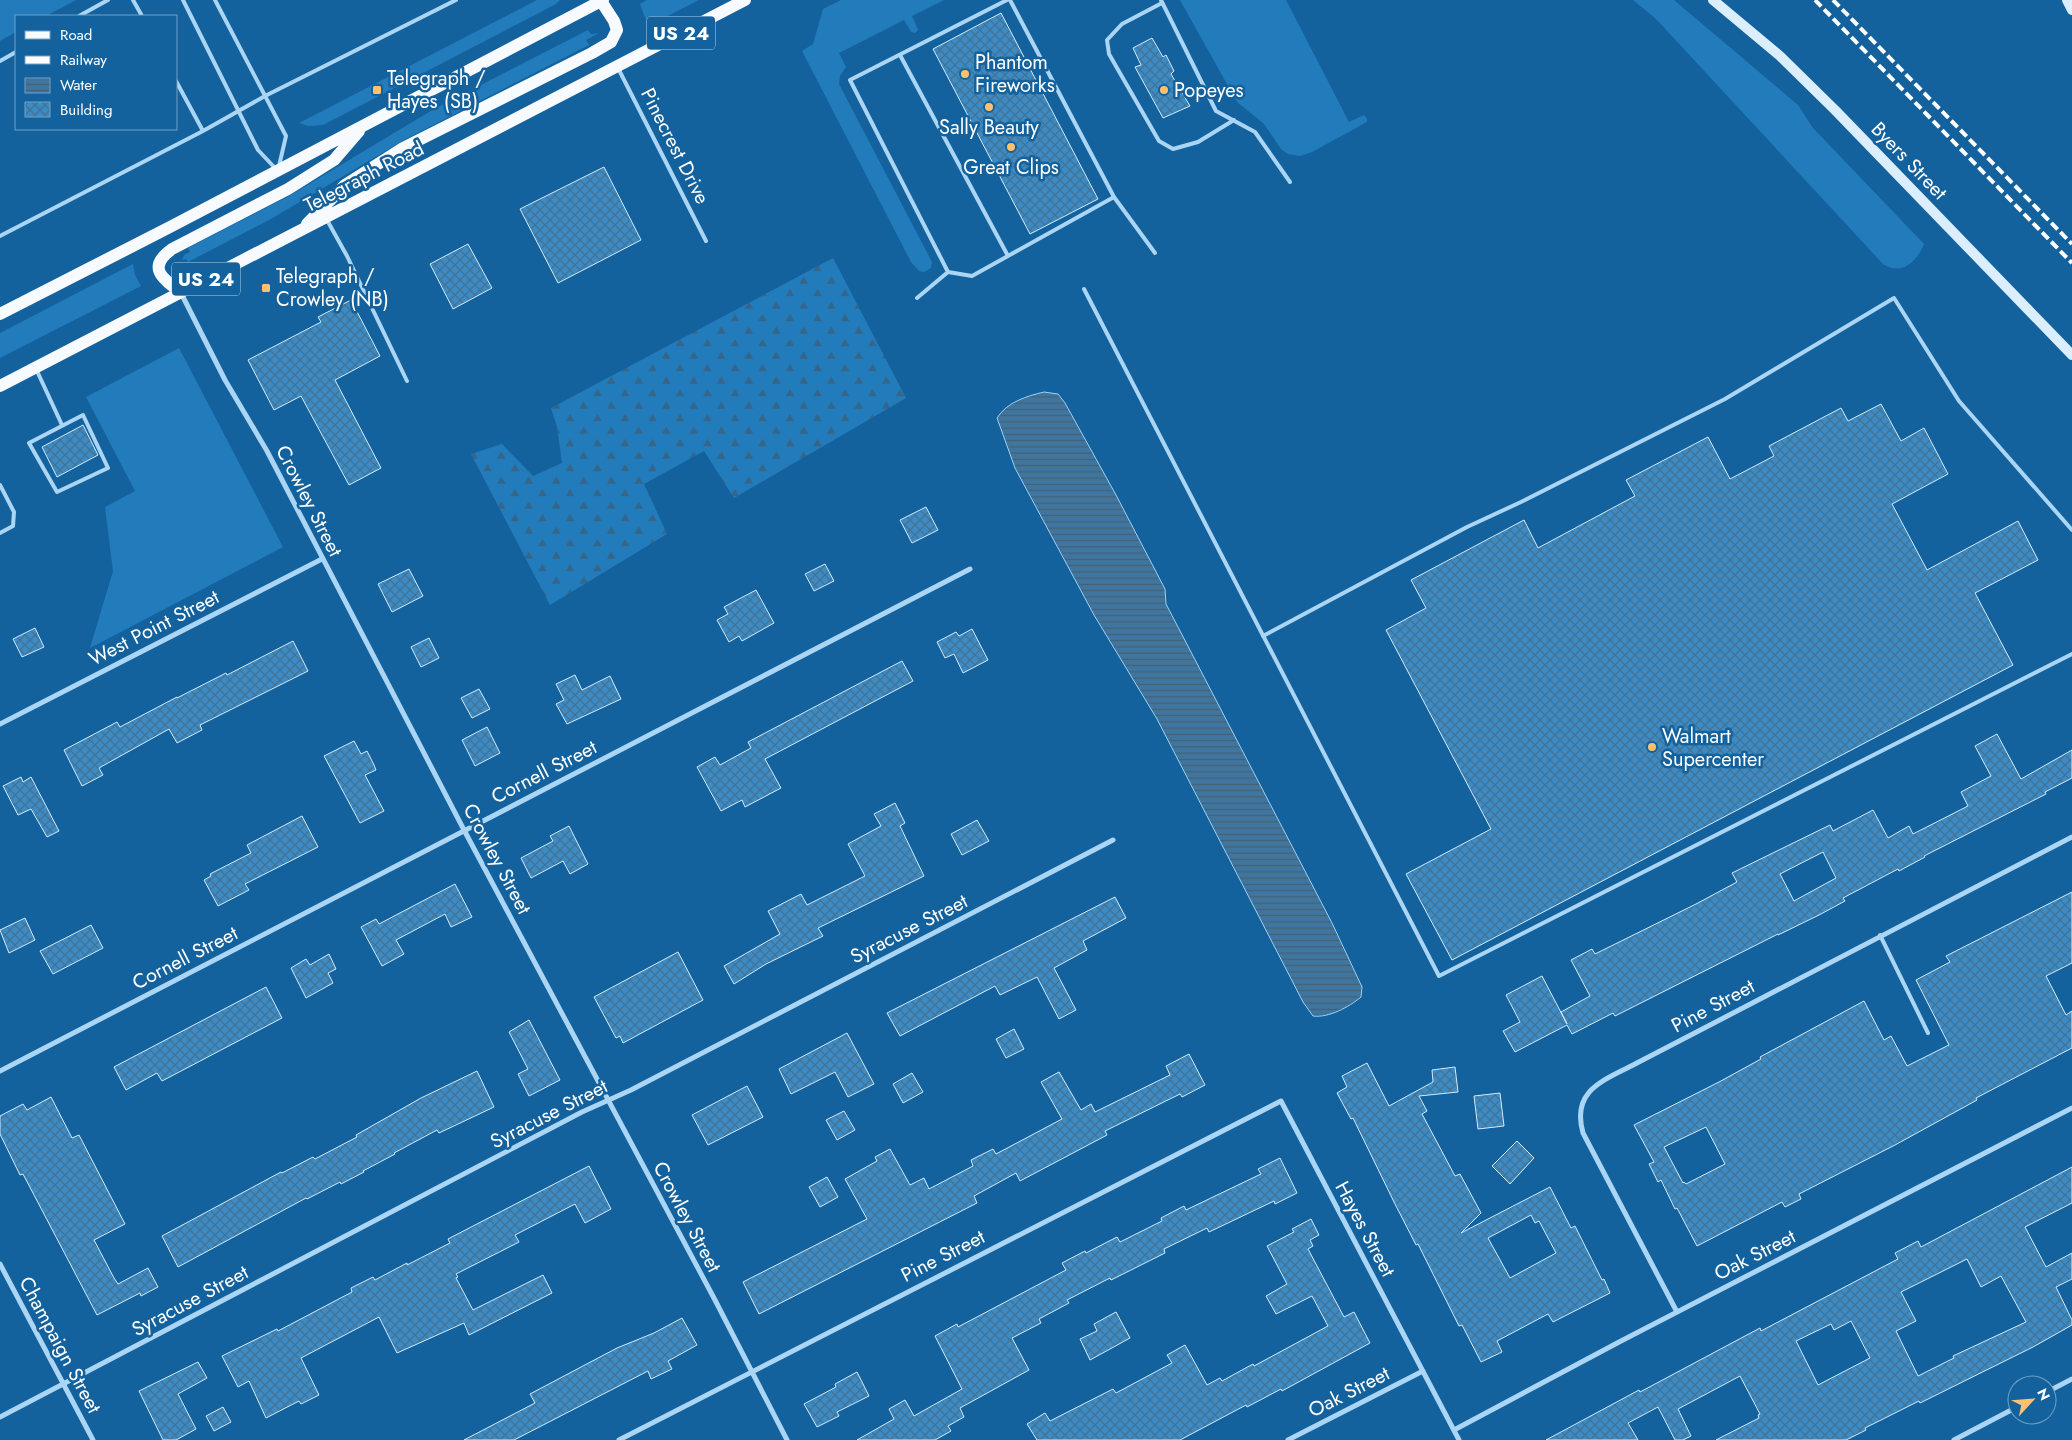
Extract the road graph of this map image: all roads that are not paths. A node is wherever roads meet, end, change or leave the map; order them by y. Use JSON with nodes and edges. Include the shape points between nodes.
{"nodes":[{"id":1,"x":108,"y":0,"type":"edge"},
{"id":2,"x":133,"y":0,"type":"edge"},
{"id":3,"x":183,"y":0,"type":"edge"},
{"id":4,"x":215,"y":0,"type":"edge"},
{"id":5,"x":456,"y":0,"type":"edge"},
{"id":6,"x":601,"y":0,"type":"edge"},
{"id":7,"x":745,"y":0,"type":"edge"},
{"id":8,"x":1009,"y":0,"type":"edge"},
{"id":9,"x":1713,"y":0,"type":"edge"},
{"id":10,"x":2067,"y":0,"type":"edge"},
{"id":11,"x":1162,"y":1,"type":"edge"},
{"id":12,"x":2072,"y":10,"type":"edge"},
{"id":13,"x":82,"y":15,"type":"edge"},
{"id":14,"x":141,"y":15,"type":"edge"},
{"id":15,"x":15,"y":53,"type":"edge"},
{"id":16,"x":900,"y":55,"type":"junction"},
{"id":17,"x":0,"y":61,"type":"edge"},
{"id":18,"x":617,"y":66,"type":"junction"},
{"id":19,"x":178,"y":85,"type":"edge"},
{"id":20,"x":265,"y":96,"type":"junction"},
{"id":21,"x":239,"y":112,"type":"junction"},
{"id":22,"x":1234,"y":120,"type":"junction"},
{"id":23,"x":366,"y":124,"type":"junction"},
{"id":24,"x":203,"y":131,"type":"junction"},
{"id":25,"x":278,"y":170,"type":"junction"},
{"id":26,"x":1290,"y":182,"type":"dead end"},
{"id":27,"x":1114,"y":197,"type":"junction"},
{"id":28,"x":326,"y":218,"type":"junction"},
{"id":29,"x":299,"y":232,"type":"junction"},
{"id":30,"x":0,"y":236,"type":"edge"},
{"id":31,"x":706,"y":241,"type":"dead end"},
{"id":32,"x":1154,"y":253,"type":"dead end"},
{"id":33,"x":1008,"y":256,"type":"junction"},
{"id":34,"x":948,"y":272,"type":"junction"},
{"id":35,"x":1084,"y":290,"type":"dead end"},
{"id":36,"x":181,"y":292,"type":"junction"},
{"id":37,"x":917,"y":298,"type":"dead end"},
{"id":38,"x":0,"y":314,"type":"edge"},
{"id":39,"x":2072,"y":355,"type":"edge"},
{"id":40,"x":36,"y":367,"type":"junction"},
{"id":41,"x":407,"y":381,"type":"dead end"},
{"id":42,"x":0,"y":386,"type":"edge"},
{"id":43,"x":62,"y":425,"type":"junction"},
{"id":44,"x":0,"y":484,"type":"edge"},
{"id":45,"x":2072,"y":530,"type":"edge"},
{"id":46,"x":0,"y":534,"type":"edge"},
{"id":47,"x":322,"y":559,"type":"junction"},
{"id":48,"x":970,"y":569,"type":"dead end"},
{"id":49,"x":1263,"y":636,"type":"junction"},
{"id":50,"x":2072,"y":654,"type":"edge"},
{"id":51,"x":0,"y":724,"type":"edge"},
{"id":52,"x":464,"y":830,"type":"junction"},
{"id":53,"x":2072,"y":838,"type":"edge"},
{"id":54,"x":1113,"y":840,"type":"dead end"},
{"id":55,"x":1880,"y":935,"type":"junction"},
{"id":56,"x":1928,"y":1033,"type":"dead end"},
{"id":57,"x":0,"y":1071,"type":"edge"},
{"id":58,"x":607,"y":1100,"type":"junction"},
{"id":59,"x":1282,"y":1101,"type":"joint"},
{"id":60,"x":2072,"y":1108,"type":"edge"},
{"id":61,"x":0,"y":1264,"type":"edge"},
{"id":62,"x":1677,"y":1312,"type":"junction"},
{"id":63,"x":1423,"y":1371,"type":"junction"},
{"id":64,"x":751,"y":1372,"type":"junction"},
{"id":65,"x":2072,"y":1379,"type":"edge"},
{"id":66,"x":64,"y":1384,"type":"junction"},
{"id":67,"x":2057,"y":1387,"type":"edge"},
{"id":68,"x":2007,"y":1412,"type":"edge"},
{"id":69,"x":0,"y":1417,"type":"edge"},
{"id":70,"x":1454,"y":1430,"type":"junction"},
{"id":71,"x":93,"y":1440,"type":"edge"},
{"id":72,"x":619,"y":1440,"type":"edge"},
{"id":73,"x":787,"y":1440,"type":"edge"},
{"id":74,"x":1288,"y":1440,"type":"edge"},
{"id":75,"x":1459,"y":1440,"type":"edge"},
{"id":76,"x":1954,"y":1440,"type":"edge"}],
"edges":[{"from":1,"to":13,"type":"lane"},
{"from":2,"to":14,"type":"lane"},
{"from":3,"to":21,"type":"lane"},
{"from":4,"to":20,"type":"lane"},
{"from":5,"to":20,"type":"lane"},
{"from":6,"to":23,"type":"main road"},
{"from":6,"to":29,"type":"main road","via":[[617,30],[611,42],[403,148],[345,185]]},
{"from":7,"to":18,"type":"main road","name":"Telegraph Road","number":"US 24"},
{"from":8,"to":16,"type":"lane"},
{"from":8,"to":27,"type":"lane"},
{"from":9,"to":39,"type":"street","name":"Byers Street","via":[[1780,56],[1835,110]]},
{"from":10,"to":12,"type":"street"},
{"from":11,"to":22,"type":"lane","via":[[1216,111]]},
{"from":11,"to":22,"type":"lane","via":[[1122,24],[1107,40],[1110,54],[1159,141],[1173,149],[1198,142]]},
{"from":15,"to":17,"type":"lane"},
{"from":16,"to":33,"type":"lane"},
{"from":16,"to":34,"type":"lane","via":[[850,80]]},
{"from":18,"to":28,"type":"main road","name":"Telegraph Road","number":"US 24"},
{"from":18,"to":31,"type":"lane","name":"Pinecrest Drive"},
{"from":19,"to":24,"type":"lane"},
{"from":20,"to":21,"type":"lane"},
{"from":20,"to":25,"type":"lane","via":[[286,136]]},
{"from":21,"to":24,"type":"lane"},
{"from":21,"to":25,"type":"lane","via":[[258,150]]},
{"from":22,"to":26,"type":"lane","via":[[1255,132]]},
{"from":23,"to":25,"type":"main road"},
{"from":23,"to":36,"type":"main road","via":[[334,160],[288,189],[160,257],[159,269],[167,282]]},
{"from":24,"to":30,"type":"lane"},
{"from":25,"to":38,"type":"main road"},
{"from":27,"to":32,"type":"lane"},
{"from":27,"to":33,"type":"lane"},
{"from":28,"to":29,"type":"main road","name":"Telegraph Road","number":"US 24"},
{"from":28,"to":41,"type":"lane"},
{"from":29,"to":36,"type":"main road","name":"Telegraph Road","number":"US 24"},
{"from":33,"to":34,"type":"lane","via":[[972,276]]},
{"from":34,"to":37,"type":"lane"},
{"from":35,"to":49,"type":"lane"},
{"from":36,"to":40,"type":"main road","name":"Telegraph Road","number":"US 24"},
{"from":36,"to":47,"type":"street","name":"Crowley Street"},
{"from":40,"to":42,"type":"main road","name":"Telegraph Road","number":"US 24"},
{"from":40,"to":43,"type":"lane"},
{"from":43,"to":43,"type":"lane","via":[[83,415],[108,468],[57,492],[29,443]]},
{"from":44,"to":46,"type":"lane","via":[[14,512],[13,526]]},
{"from":45,"to":49,"type":"lane","via":[[1959,401],[1894,298],[1726,399],[1466,527]]},
{"from":47,"to":51,"type":"street","name":"West Point Street"},
{"from":47,"to":52,"type":"street","name":"Crowley Street"},
{"from":48,"to":52,"type":"street","name":"Cornell Street"},
{"from":49,"to":50,"type":"lane","via":[[1439,976]]},
{"from":52,"to":57,"type":"street","name":"Cornell Street"},
{"from":52,"to":58,"type":"street","name":"Crowley Street"},
{"from":53,"to":55,"type":"street","name":"Pine Street"},
{"from":54,"to":58,"type":"street","name":"Syracuse Street"},
{"from":55,"to":56,"type":"lane"},
{"from":55,"to":62,"type":"street","name":"Pine Street","via":[[1602,1081],[1583,1098],[1580,1111],[1583,1133]]},
{"from":58,"to":64,"type":"street","name":"Crowley Street"},
{"from":58,"to":66,"type":"street","name":"Syracuse Street"},
{"from":59,"to":63,"type":"street","name":"Hayes Street"},
{"from":59,"to":64,"type":"street","name":"Pine Street"},
{"from":60,"to":62,"type":"street","name":"Oak Street"},
{"from":61,"to":66,"type":"street","name":"Champaign Street"},
{"from":62,"to":70,"type":"street","name":"Oak Street"},
{"from":63,"to":70,"type":"street","name":"Hayes Street"},
{"from":63,"to":74,"type":"street","name":"Oak Street"},
{"from":64,"to":72,"type":"street","name":"Pine Street"},
{"from":64,"to":73,"type":"street","name":"Crowley Street"},
{"from":65,"to":67,"type":"street"},
{"from":66,"to":69,"type":"street","name":"Syracuse Street"},
{"from":66,"to":71,"type":"street","name":"Champaign Street"},
{"from":68,"to":76,"type":"street"},
{"from":70,"to":75,"type":"street"}]}
